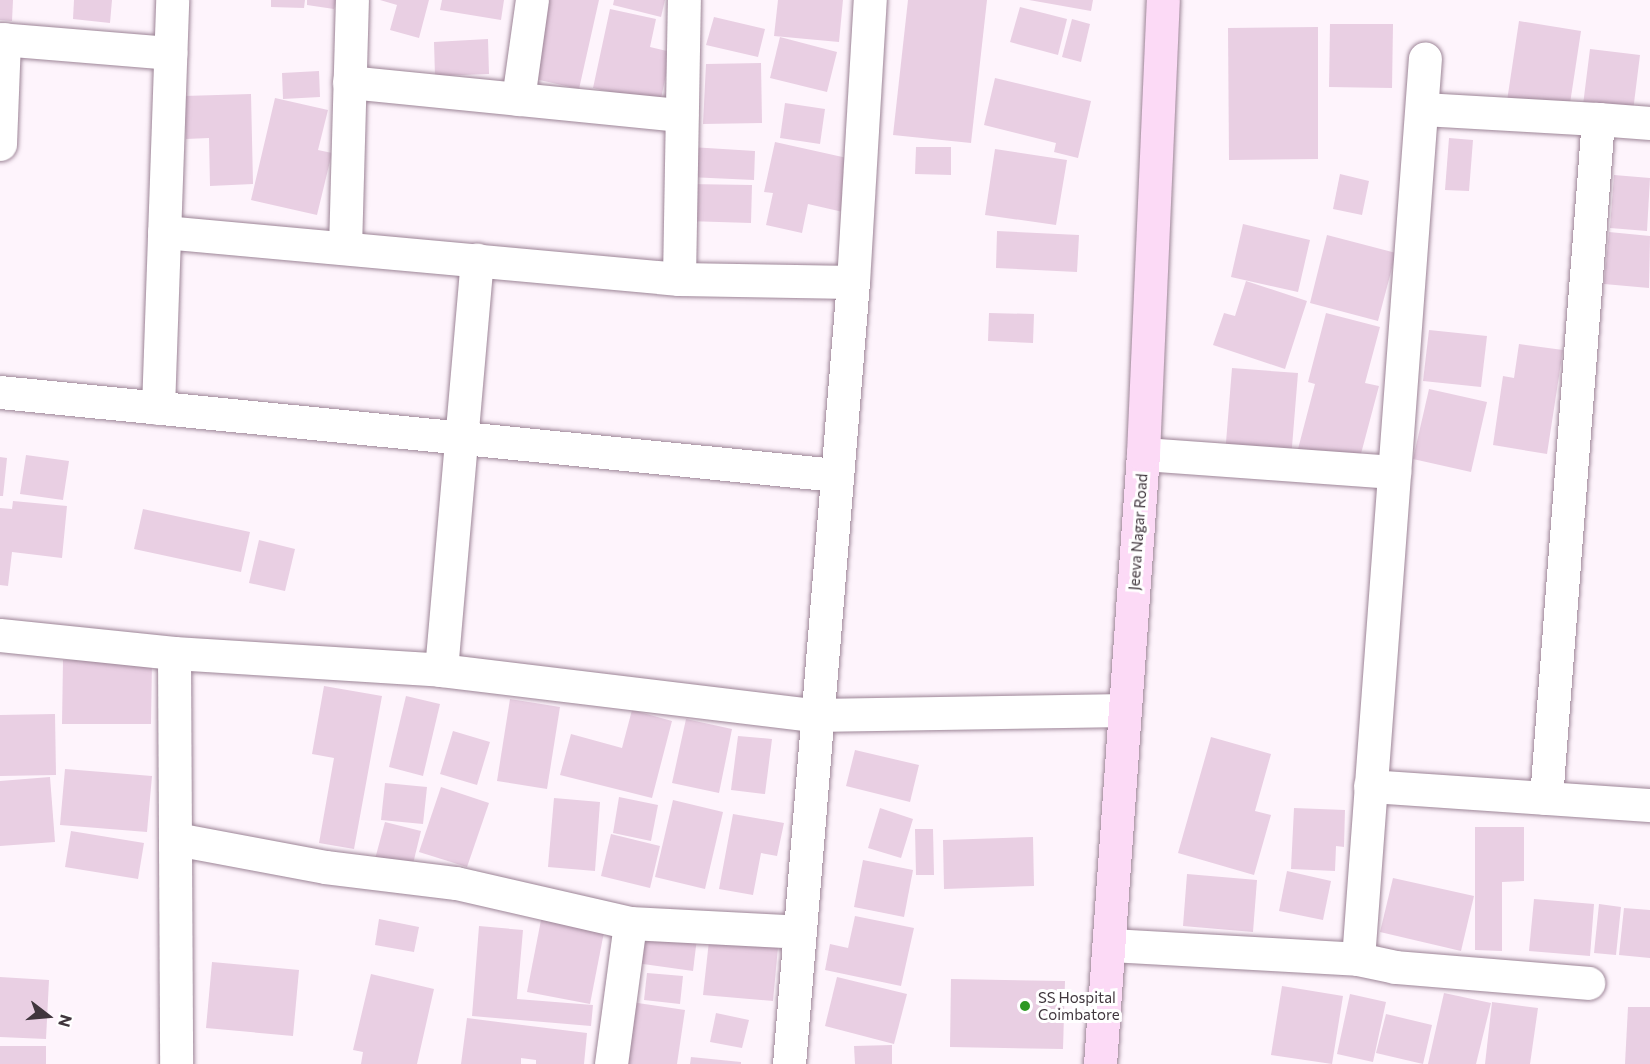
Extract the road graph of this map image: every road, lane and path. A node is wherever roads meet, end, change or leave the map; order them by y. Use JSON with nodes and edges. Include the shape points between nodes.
{"nodes":[{"id":1,"x":172,"y":0,"type":"edge"},
{"id":2,"x":352,"y":0,"type":"edge"},
{"id":3,"x":532,"y":0,"type":"edge"},
{"id":4,"x":684,"y":0,"type":"edge"},
{"id":5,"x":870,"y":0,"type":"edge"},
{"id":6,"x":1163,"y":0,"type":"edge"},
{"id":7,"x":2,"y":39,"type":"edge"},
{"id":8,"x":170,"y":53,"type":"junction"},
{"id":9,"x":1425,"y":58,"type":"dead end"},
{"id":10,"x":349,"y":82,"type":"junction"},
{"id":11,"x":518,"y":99,"type":"junction"},
{"id":12,"x":1422,"y":109,"type":"junction"},
{"id":13,"x":681,"y":115,"type":"junction"},
{"id":14,"x":1598,"y":119,"type":"junction"},
{"id":15,"x":1650,"y":123,"type":"edge"},
{"id":16,"x":0,"y":144,"type":"edge"},
{"id":17,"x":164,"y":232,"type":"junction"},
{"id":18,"x":345,"y":248,"type":"junction"},
{"id":19,"x":477,"y":260,"type":"junction"},
{"id":20,"x":679,"y":279,"type":"junction"},
{"id":21,"x":853,"y":282,"type":"junction"},
{"id":22,"x":0,"y":392,"type":"edge"},
{"id":23,"x":158,"y":408,"type":"junction"},
{"id":24,"x":463,"y":440,"type":"junction"},
{"id":25,"x":1143,"y":454,"type":"junction"},
{"id":26,"x":1394,"y":472,"type":"junction"},
{"id":27,"x":836,"y":475,"type":"junction"},
{"id":28,"x":0,"y":634,"type":"edge"},
{"id":29,"x":174,"y":653,"type":"junction"},
{"id":30,"x":441,"y":670,"type":"junction"},
{"id":31,"x":1125,"y":710,"type":"junction"},
{"id":32,"x":815,"y":715,"type":"junction"},
{"id":33,"x":1370,"y":786,"type":"junction"},
{"id":34,"x":1546,"y":798,"type":"junction"},
{"id":35,"x":1650,"y":805,"type":"edge"},
{"id":36,"x":176,"y":839,"type":"junction"},
{"id":37,"x":630,"y":923,"type":"junction"},
{"id":38,"x":799,"y":932,"type":"junction"},
{"id":39,"x":1109,"y":945,"type":"junction"},
{"id":40,"x":1358,"y":959,"type":"junction"},
{"id":41,"x":1588,"y":983,"type":"dead end"},
{"id":42,"x":176,"y":1064,"type":"edge"},
{"id":43,"x":611,"y":1064,"type":"edge"},
{"id":44,"x":789,"y":1064,"type":"edge"},
{"id":45,"x":1100,"y":1064,"type":"edge"}],
"edges":[{"from":1,"to":8,"type":"street"},
{"from":2,"to":10,"type":"street"},
{"from":3,"to":11,"type":"street"},
{"from":4,"to":13,"type":"street"},
{"from":5,"to":21,"type":"street"},
{"from":6,"to":25,"type":"street","name":"Jeeva Nagar Road"},
{"from":7,"to":8,"type":"street"},
{"from":7,"to":16,"type":"street"},
{"from":8,"to":17,"type":"street"},
{"from":9,"to":12,"type":"street"},
{"from":10,"to":11,"type":"street"},
{"from":10,"to":18,"type":"street"},
{"from":11,"to":13,"type":"street"},
{"from":12,"to":14,"type":"street"},
{"from":12,"to":26,"type":"street"},
{"from":13,"to":20,"type":"street"},
{"from":14,"to":15,"type":"street"},
{"from":14,"to":34,"type":"street"},
{"from":17,"to":18,"type":"street"},
{"from":17,"to":23,"type":"street"},
{"from":18,"to":19,"type":"street"},
{"from":19,"to":20,"type":"street"},
{"from":19,"to":24,"type":"street"},
{"from":20,"to":21,"type":"street"},
{"from":21,"to":27,"type":"street"},
{"from":22,"to":23,"type":"street"},
{"from":23,"to":24,"type":"street"},
{"from":24,"to":27,"type":"street"},
{"from":24,"to":30,"type":"street"},
{"from":25,"to":26,"type":"street"},
{"from":25,"to":31,"type":"street","name":"Jeeva Nagar Road"},
{"from":26,"to":33,"type":"street"},
{"from":27,"to":32,"type":"street"},
{"from":28,"to":29,"type":"street"},
{"from":29,"to":30,"type":"street"},
{"from":29,"to":36,"type":"street"},
{"from":30,"to":32,"type":"street"},
{"from":31,"to":32,"type":"street"},
{"from":31,"to":39,"type":"street","name":"Jeeva Nagar Road"},
{"from":32,"to":38,"type":"street"},
{"from":33,"to":34,"type":"street"},
{"from":33,"to":40,"type":"street"},
{"from":34,"to":35,"type":"street"},
{"from":36,"to":37,"type":"street","via":[[325,867],[456,883]]},
{"from":36,"to":42,"type":"street"},
{"from":37,"to":38,"type":"street"},
{"from":37,"to":43,"type":"street"},
{"from":38,"to":44,"type":"street"},
{"from":39,"to":40,"type":"street"},
{"from":39,"to":45,"type":"street","name":"Jeeva Nagar Road"},
{"from":40,"to":41,"type":"street","via":[[1395,967]]}]}
